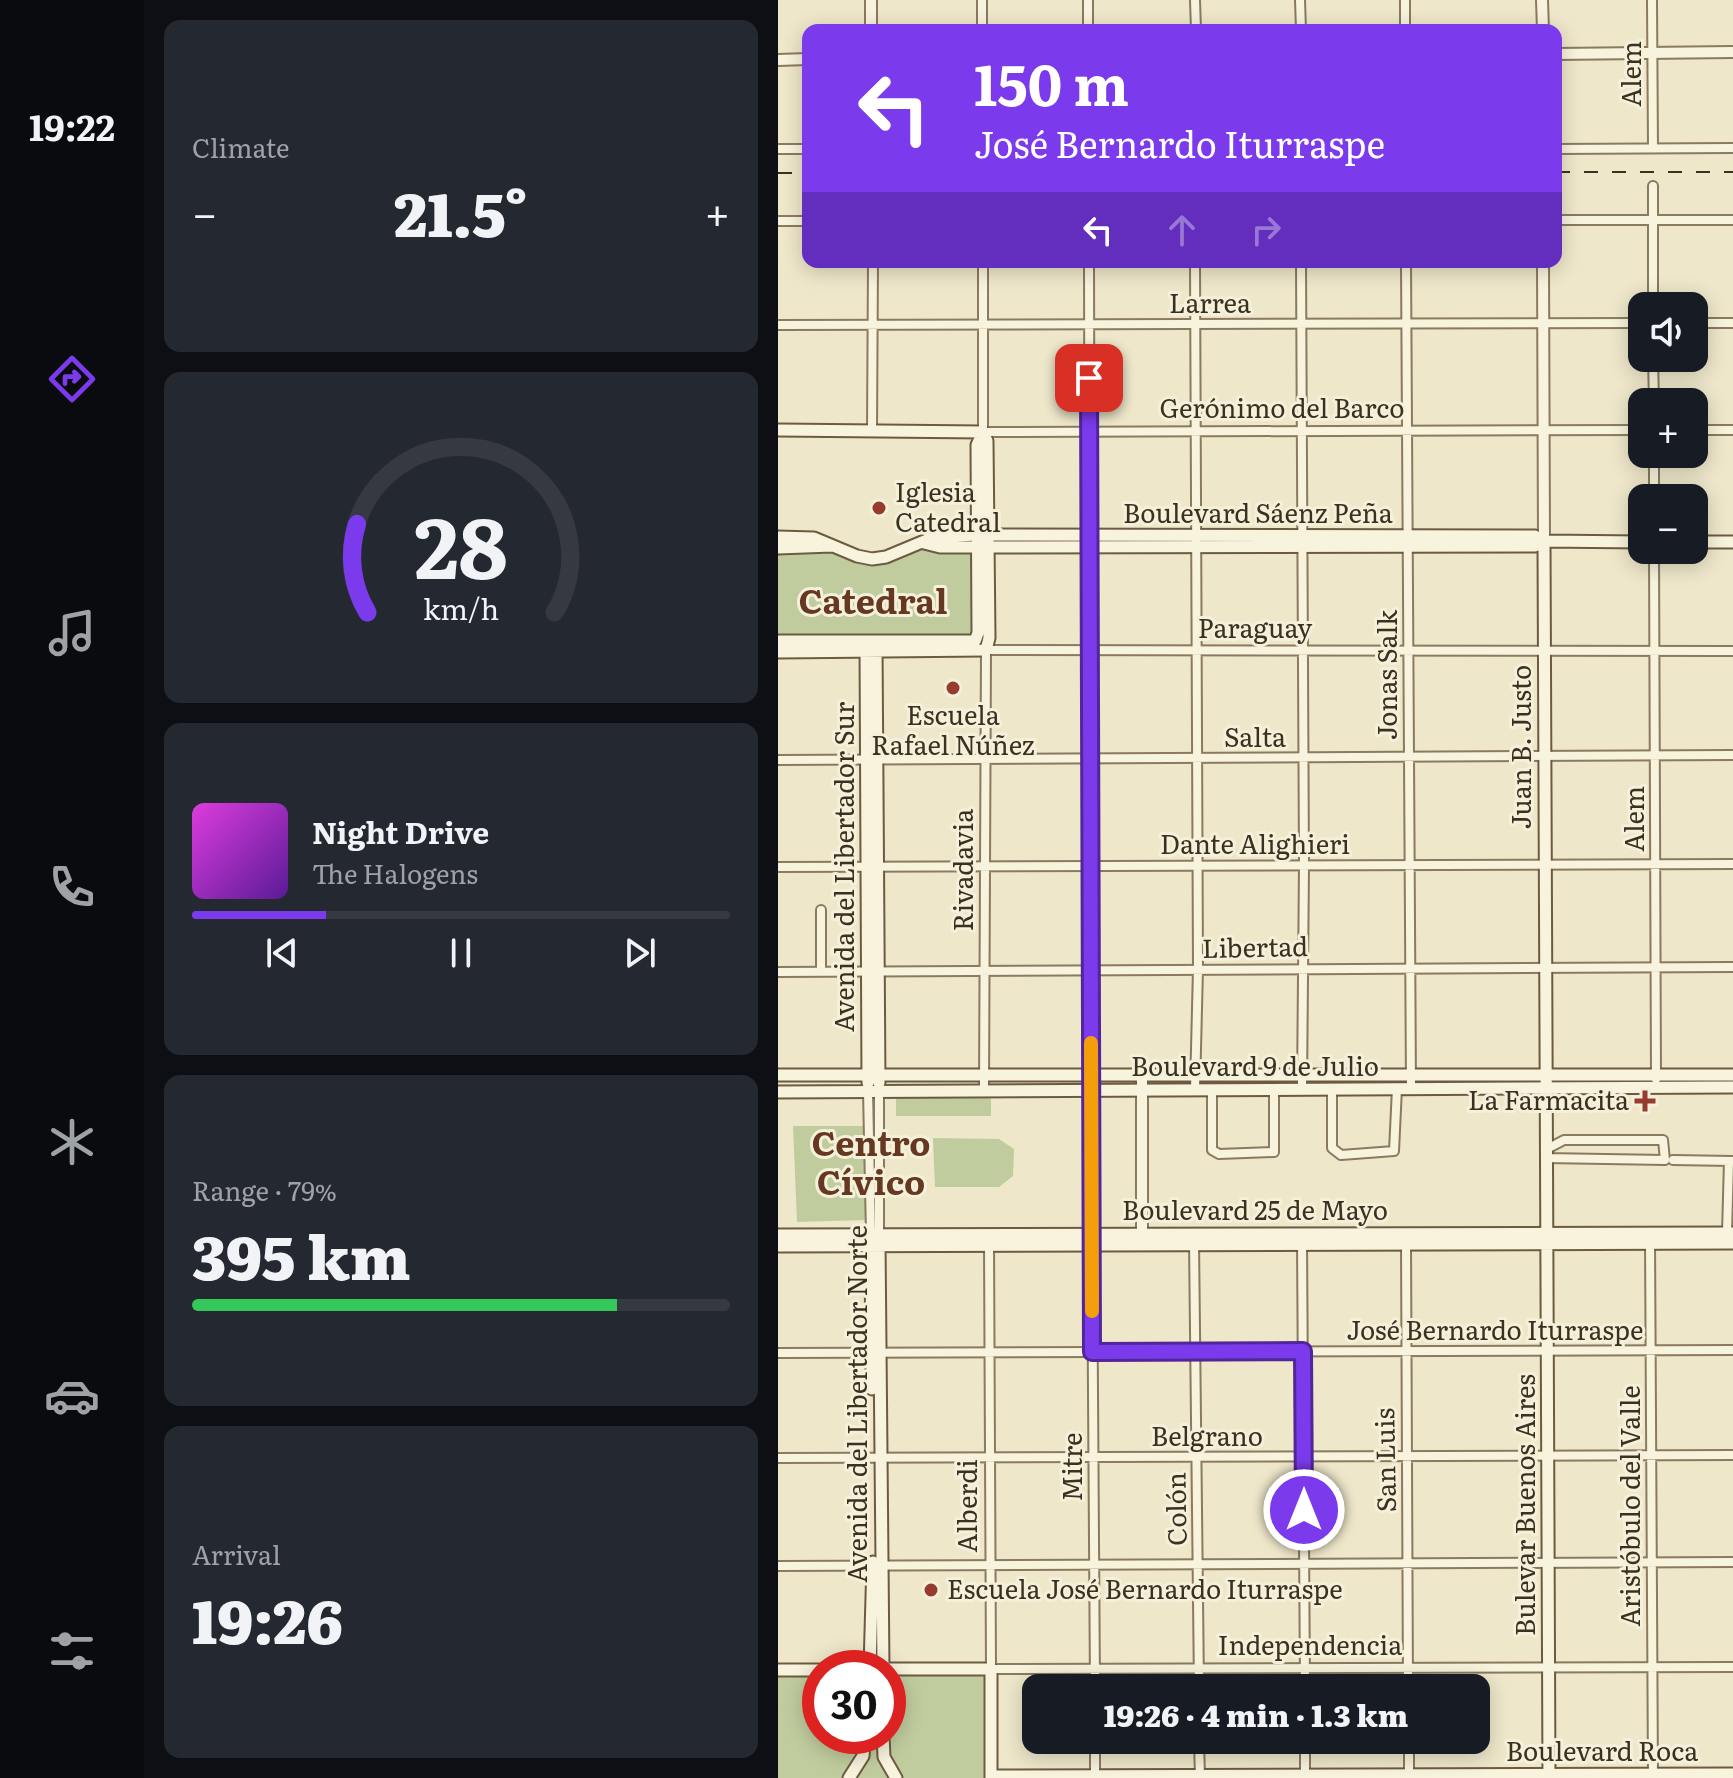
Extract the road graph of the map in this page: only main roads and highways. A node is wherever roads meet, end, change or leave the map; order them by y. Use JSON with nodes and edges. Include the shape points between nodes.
{"nodes":[{"id":1,"x":778,"y":430,"type":"edge"},
{"id":2,"x":983,"y":432,"type":"joint"},
{"id":3,"x":778,"y":537,"type":"edge"},
{"id":4,"x":983,"y":541,"type":"junction"},
{"id":5,"x":1544,"y":541,"type":"junction"},
{"id":6,"x":1628,"y":542,"type":"edge"},
{"id":7,"x":1708,"y":542,"type":"edge"},
{"id":8,"x":1733,"y":542,"type":"edge"},
{"id":9,"x":833,"y":546,"type":"junction"},
{"id":10,"x":778,"y":548,"type":"edge"},
{"id":11,"x":778,"y":641,"type":"edge"},
{"id":12,"x":975,"y":641,"type":"junction"},
{"id":13,"x":871,"y":648,"type":"junction"},
{"id":14,"x":986,"y":650,"type":"junction"},
{"id":15,"x":778,"y":652,"type":"edge"},
{"id":16,"x":1545,"y":1074,"type":"junction"},
{"id":17,"x":778,"y":1075,"type":"edge"},
{"id":18,"x":1733,"y":1075,"type":"edge"},
{"id":19,"x":873,"y":1076,"type":"junction"},
{"id":20,"x":1091,"y":1082,"type":"junction"},
{"id":21,"x":1733,"y":1087,"type":"edge"},
{"id":22,"x":1545,"y":1089,"type":"junction"},
{"id":23,"x":873,"y":1091,"type":"junction"},
{"id":24,"x":778,"y":1092,"type":"edge"},
{"id":25,"x":778,"y":1235,"type":"edge"},
{"id":26,"x":1731,"y":1237,"type":"edge"},
{"id":27,"x":1546,"y":1238,"type":"junction"},
{"id":28,"x":875,"y":1239,"type":"junction"},
{"id":29,"x":778,"y":1246,"type":"edge"},
{"id":30,"x":877,"y":1564,"type":"junction"},
{"id":31,"x":871,"y":1650,"type":"edge"},
{"id":32,"x":884,"y":1650,"type":"edge"},
{"id":33,"x":906,"y":1669,"type":"edge"},
{"id":34,"x":991,"y":1669,"type":"joint"},
{"id":35,"x":778,"y":1670,"type":"edge"},
{"id":36,"x":802,"y":1670,"type":"edge"},
{"id":37,"x":863,"y":1754,"type":"edge"},
{"id":38,"x":884,"y":1754,"type":"edge"},
{"id":39,"x":1733,"y":1774,"type":"edge"},
{"id":40,"x":1200,"y":1776,"type":"edge"},
{"id":41,"x":1305,"y":1776,"type":"edge"},
{"id":42,"x":1409,"y":1776,"type":"edge"},
{"id":43,"x":1549,"y":1776,"type":"edge"},
{"id":44,"x":1653,"y":1776,"type":"edge"},
{"id":45,"x":991,"y":1777,"type":"edge"},
{"id":46,"x":1095,"y":1777,"type":"edge"},
{"id":47,"x":849,"y":1778,"type":"edge"},
{"id":48,"x":896,"y":1778,"type":"edge"}],
"edges":[{"from":1,"to":2,"type":"main road","name":"Gerónimo del Barco"},
{"from":2,"to":4,"type":"main road","name":"Rivadavia","via":[[977,440]]},
{"from":3,"to":9,"type":"main road","name":"Boulevard Sáenz Peña","via":[[814,538]]},
{"from":4,"to":5,"type":"main road","name":"Boulevard Sáenz Peña","via":[[1535,536]]},
{"from":4,"to":9,"type":"main road","name":"Boulevard Sáenz Peña","via":[[942,536],[872,559]]},
{"from":4,"to":12,"type":"main road","name":"Rivadavia"},
{"from":4,"to":14,"type":"main road","name":"Rivadavia"},
{"from":5,"to":6,"type":"main road","name":"Boulevard Sáenz Peña"},
{"from":5,"to":16,"type":"main road","name":"Juan B. Justo"},
{"from":7,"to":8,"type":"main road"},
{"from":9,"to":10,"type":"main road","name":"Boulevard Sáenz Peña"},
{"from":11,"to":13,"type":"main road","name":"Paraguay"},
{"from":12,"to":13,"type":"main road","name":"Paraguay"},
{"from":12,"to":14,"type":"main road"},
{"from":13,"to":14,"type":"main road","name":"Paraguay"},
{"from":13,"to":15,"type":"main road","name":"Paraguay"},
{"from":13,"to":19,"type":"main road","name":"Avenida del Libertador Sur"},
{"from":16,"to":18,"type":"main road","name":"Boulevard 9 de Julio"},
{"from":16,"to":20,"type":"main road","name":"Boulevard 9 de Julio","via":[[1142,1075]]},
{"from":16,"to":22,"type":"main road","name":"Juan B. Justo"},
{"from":17,"to":19,"type":"main road","name":"Boulevard 9 de Julio"},
{"from":19,"to":20,"type":"main road","name":"Boulevard 9 de Julio"},
{"from":19,"to":23,"type":"main road","name":"Avenida del Libertador Sur"},
{"from":20,"to":22,"type":"main road","name":"Boulevard 9 de Julio","via":[[1142,1089]]},
{"from":20,"to":23,"type":"main road","name":"Boulevard 9 de Julio"},
{"from":21,"to":22,"type":"main road","name":"Boulevard 9 de Julio"},
{"from":22,"to":27,"type":"main road","name":"Juan B. Justo"},
{"from":23,"to":24,"type":"main road","name":"Boulevard 9 de Julio"},
{"from":25,"to":28,"type":"main road","name":"Boulevard 25 de Mayo"},
{"from":26,"to":27,"type":"main road","name":"Boulevard 25 de Mayo"},
{"from":27,"to":28,"type":"main road","name":"Boulevard 25 de Mayo"},
{"from":27,"to":43,"type":"main road","name":"Bulevar Buenos Aires"},
{"from":28,"to":29,"type":"main road","name":"Boulevard 25 de Mayo"},
{"from":28,"to":30,"type":"main road","name":"Avenida del Libertador Norte"},
{"from":30,"to":31,"type":"main road","name":"Avenida del Libertador Norte"},
{"from":30,"to":32,"type":"main road","name":"Avenida del Libertador Norte"},
{"from":33,"to":34,"type":"main road","name":"Independencia"},
{"from":34,"to":45,"type":"main road","name":"Alberdi"},
{"from":35,"to":36,"type":"main road"},
{"from":37,"to":47,"type":"main road"},
{"from":38,"to":48,"type":"main road"},
{"from":39,"to":44,"type":"main road","name":"Boulevard Roca"},
{"from":40,"to":41,"type":"main road","name":"Boulevard Roca"},
{"from":40,"to":46,"type":"main road","name":"Boulevard Roca"},
{"from":41,"to":42,"type":"main road","name":"Boulevard Roca"},
{"from":42,"to":43,"type":"main road","name":"Boulevard Roca"},
{"from":43,"to":44,"type":"main road","name":"Boulevard Roca"},
{"from":45,"to":46,"type":"main road","name":"Boulevard Roca"}]}
